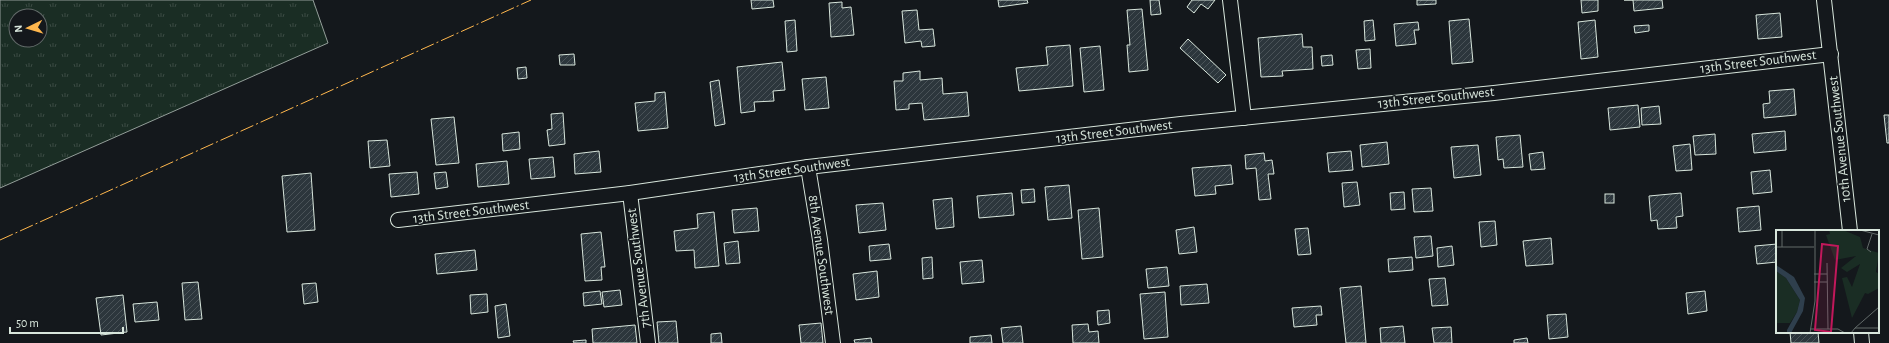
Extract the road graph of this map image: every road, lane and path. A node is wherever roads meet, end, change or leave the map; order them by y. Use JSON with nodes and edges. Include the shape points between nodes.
{"nodes":[{"id":1,"x":1230,"y":0,"type":"edge"},
{"id":2,"x":1824,"y":0,"type":"edge"},
{"id":3,"x":1831,"y":54,"type":"junction"},
{"id":4,"x":1244,"y":118,"type":"junction"},
{"id":5,"x":808,"y":167,"type":"junction"},
{"id":6,"x":630,"y":193,"type":"junction"},
{"id":7,"x":398,"y":220,"type":"dead end"},
{"id":8,"x":1850,"y":230,"type":"edge"},
{"id":9,"x":1861,"y":333,"type":"edge"},
{"id":10,"x":648,"y":343,"type":"edge"},
{"id":11,"x":833,"y":343,"type":"edge"},
{"id":12,"x":1862,"y":343,"type":"edge"}],
"edges":[{"from":1,"to":4,"type":"street"},
{"from":2,"to":3,"type":"street","name":"10th Avenue Southwest"},
{"from":3,"to":4,"type":"street","name":"13th Street Southwest","via":[[1494,93]]},
{"from":3,"to":8,"type":"street","name":"10th Avenue Southwest"},
{"from":4,"to":5,"type":"street","name":"13th Street Southwest"},
{"from":5,"to":6,"type":"street","name":"13th Street Southwest"},
{"from":5,"to":11,"type":"street","name":"8th Avenue Southwest"},
{"from":6,"to":7,"type":"street","name":"13th Street Southwest"},
{"from":6,"to":10,"type":"street","name":"7th Avenue Southwest"},
{"from":9,"to":12,"type":"street"}]}
